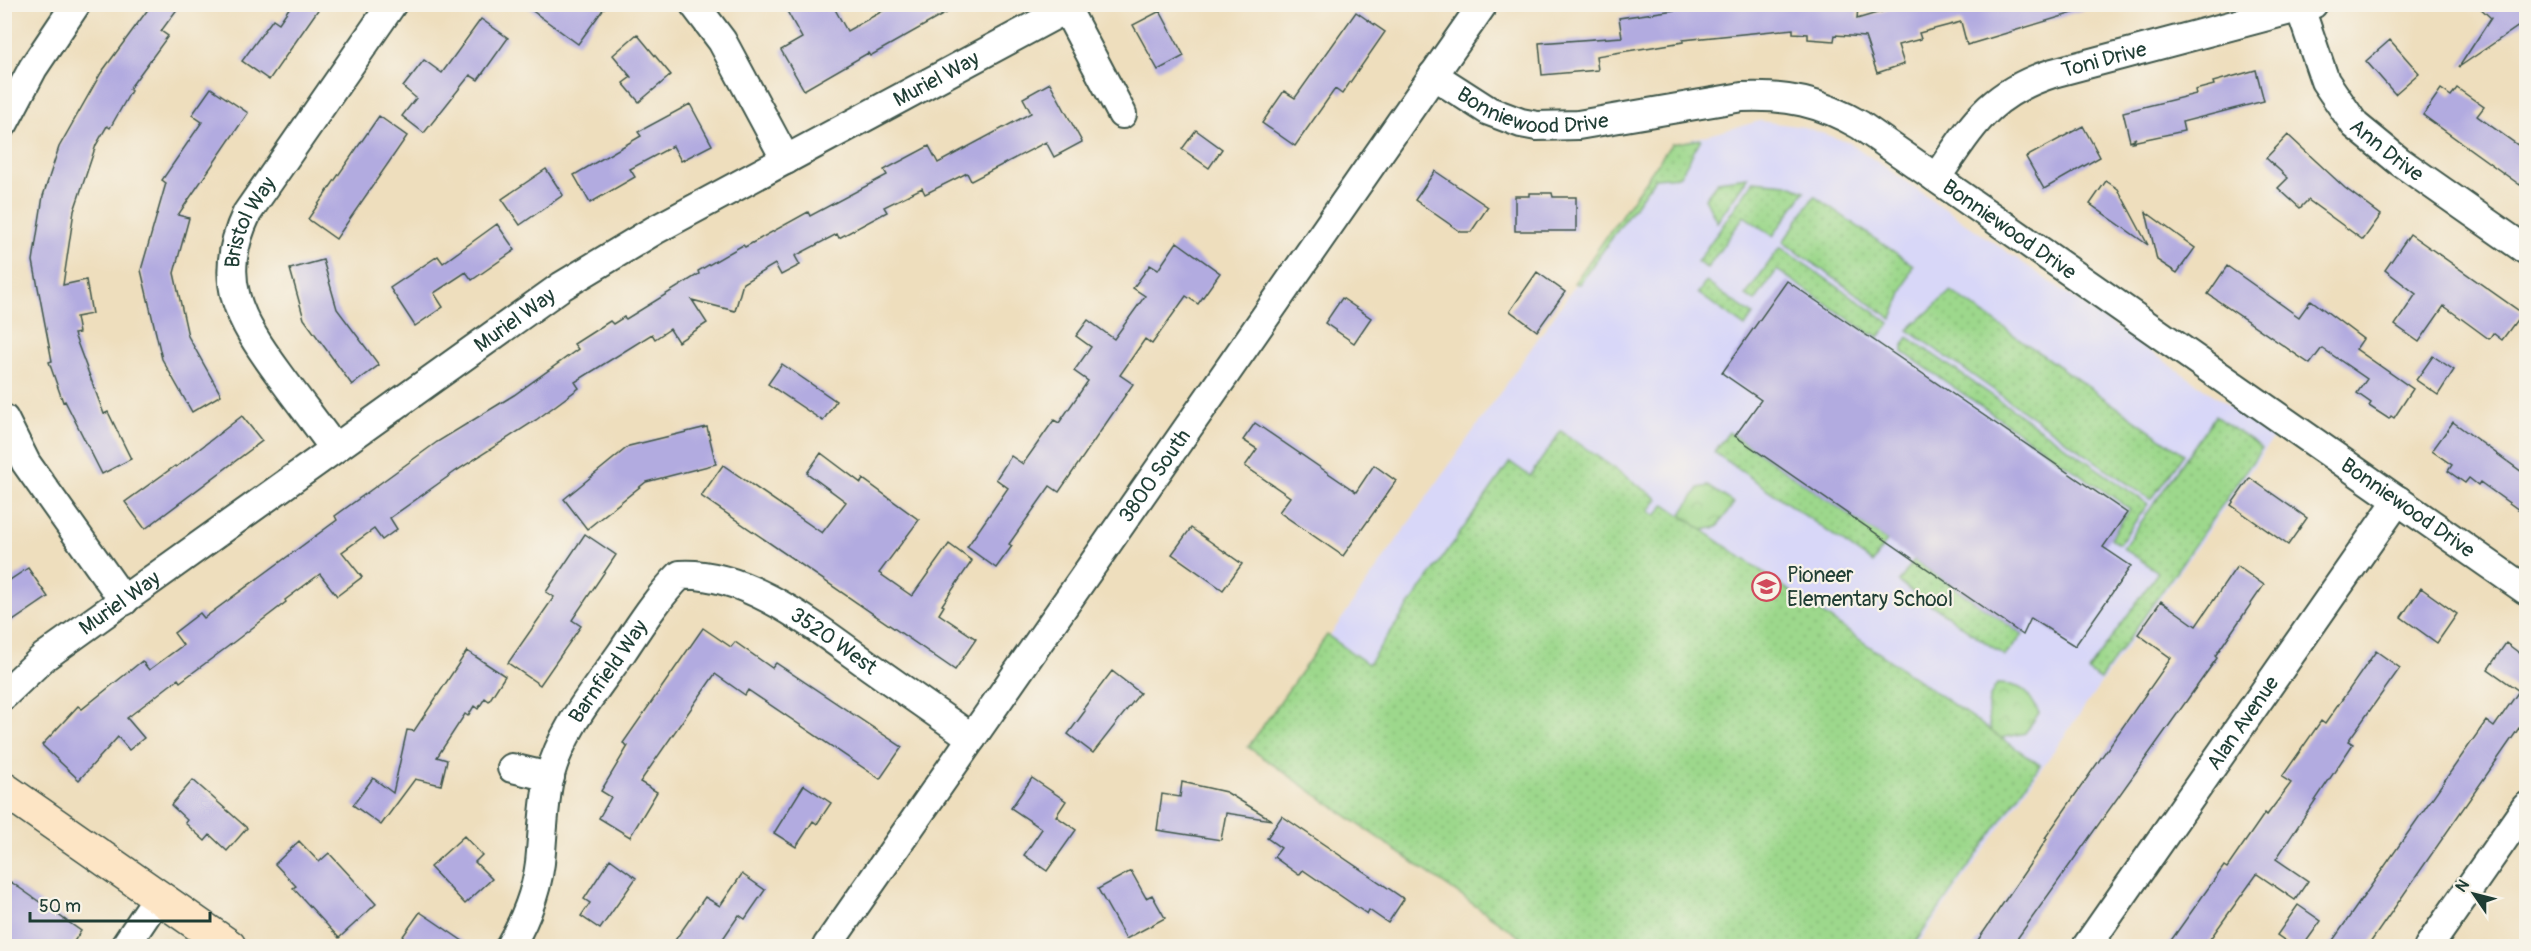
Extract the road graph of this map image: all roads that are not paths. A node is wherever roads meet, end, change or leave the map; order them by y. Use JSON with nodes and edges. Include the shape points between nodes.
{"nodes":[{"id":1,"x":76,"y":4,"type":"edge"},
{"id":2,"x":392,"y":4,"type":"edge"},
{"id":3,"x":694,"y":4,"type":"edge"},
{"id":4,"x":1483,"y":4,"type":"edge"},
{"id":5,"x":2307,"y":6,"type":"edge"},
{"id":6,"x":1065,"y":7,"type":"edge"},
{"id":7,"x":1433,"y":75,"type":"junction"},
{"id":8,"x":1122,"y":114,"type":"dead end"},
{"id":9,"x":4,"y":123,"type":"edge"},
{"id":10,"x":786,"y":160,"type":"junction"},
{"id":11,"x":1936,"y":178,"type":"junction"},
{"id":12,"x":2526,"y":250,"type":"edge"},
{"id":13,"x":4,"y":419,"type":"edge"},
{"id":14,"x":334,"y":448,"type":"junction"},
{"id":15,"x":2398,"y":500,"type":"junction"},
{"id":16,"x":680,"y":575,"type":"joint"},
{"id":17,"x":2526,"y":590,"type":"edge"},
{"id":18,"x":124,"y":601,"type":"junction"},
{"id":19,"x":4,"y":695,"type":"edge"},
{"id":20,"x":972,"y":738,"type":"junction"},
{"id":21,"x":512,"y":768,"type":"dead end"},
{"id":22,"x":550,"y":777,"type":"junction"},
{"id":23,"x":4,"y":789,"type":"edge"},
{"id":24,"x":2526,"y":807,"type":"edge"},
{"id":25,"x":158,"y":897,"type":"junction"},
{"id":26,"x":125,"y":946,"type":"edge"},
{"id":27,"x":229,"y":946,"type":"edge"},
{"id":28,"x":510,"y":946,"type":"edge"},
{"id":29,"x":827,"y":946,"type":"edge"},
{"id":30,"x":2087,"y":946,"type":"edge"},
{"id":31,"x":2429,"y":946,"type":"edge"}],
"edges":[{"from":1,"to":9,"type":"street","via":[[33,68]]},
{"from":2,"to":14,"type":"street","name":"Bristol Way","via":[[247,213],[232,263],[236,302],[251,335]]},
{"from":3,"to":10,"type":"street","via":[[722,42]]},
{"from":4,"to":7,"type":"street","name":"3800 South"},
{"from":5,"to":11,"type":"street","name":"Toni Drive","via":[[2053,73],[2016,87],[1985,111]]},
{"from":5,"to":12,"type":"street","name":"Ann Drive","via":[[2325,81],[2355,125]]},
{"from":6,"to":8,"type":"street"},
{"from":6,"to":10,"type":"street","name":"Muriel Way"},
{"from":7,"to":11,"type":"street","name":"Bonniewood Drive","via":[[1489,111],[1537,126],[1578,125],[1742,96],[1818,104],[1840,113]]},
{"from":7,"to":20,"type":"street","name":"3800 South"},
{"from":10,"to":14,"type":"street","name":"Muriel Way","via":[[655,230],[562,286]]},
{"from":11,"to":15,"type":"street","name":"Bonniewood Drive"},
{"from":13,"to":18,"type":"street","via":[[26,463]]},
{"from":14,"to":18,"type":"street","name":"Muriel Way"},
{"from":15,"to":17,"type":"street","name":"Bonniewood Drive"},
{"from":15,"to":30,"type":"street","name":"Alan Avenue"},
{"from":16,"to":20,"type":"street","name":"3520 West","via":[[719,579],[780,605]]},
{"from":16,"to":22,"type":"street","name":"Barnfield Way","via":[[660,597],[580,712]]},
{"from":18,"to":19,"type":"street","name":"Muriel Way","via":[[44,657]]},
{"from":20,"to":29,"type":"street","name":"3800 South"},
{"from":21,"to":22,"type":"street"},
{"from":22,"to":28,"type":"street","name":"Barnfield Way","via":[[537,879]]},
{"from":23,"to":25,"type":"street"},
{"from":24,"to":31,"type":"street"},
{"from":25,"to":26,"type":"street"},
{"from":25,"to":27,"type":"street"}]}
